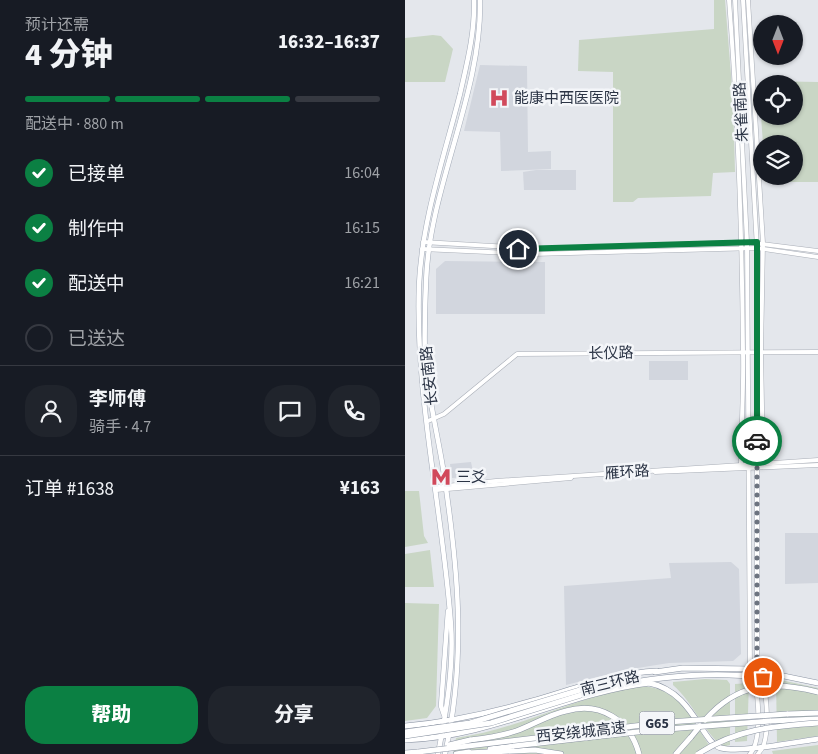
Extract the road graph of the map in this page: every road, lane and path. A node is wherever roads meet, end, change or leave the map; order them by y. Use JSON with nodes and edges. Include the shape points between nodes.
{"nodes":[{"id":1,"x":474,"y":0,"type":"edge"},
{"id":2,"x":480,"y":0,"type":"edge"},
{"id":3,"x":729,"y":0,"type":"edge"},
{"id":4,"x":735,"y":0,"type":"edge"},
{"id":5,"x":743,"y":0,"type":"edge"},
{"id":6,"x":748,"y":0,"type":"edge"},
{"id":7,"x":423,"y":242,"type":"junction"},
{"id":8,"x":740,"y":242,"type":"junction"},
{"id":9,"x":747,"y":242,"type":"junction"},
{"id":10,"x":757,"y":242,"type":"junction"},
{"id":11,"x":430,"y":243,"type":"junction"},
{"id":12,"x":763,"y":243,"type":"junction"},
{"id":13,"x":422,"y":248,"type":"junction"},
{"id":14,"x":741,"y":248,"type":"junction"},
{"id":15,"x":747,"y":248,"type":"junction"},
{"id":16,"x":757,"y":248,"type":"junction"},
{"id":17,"x":429,"y":249,"type":"junction"},
{"id":18,"x":763,"y":249,"type":"junction"},
{"id":19,"x":818,"y":251,"type":"edge"},
{"id":20,"x":818,"y":257,"type":"edge"},
{"id":21,"x":745,"y":351,"type":"junction"},
{"id":22,"x":758,"y":352,"type":"junction"},
{"id":23,"x":818,"y":352,"type":"edge"},
{"id":24,"x":435,"y":420,"type":"junction"},
{"id":25,"x":428,"y":421,"type":"junction"},
{"id":26,"x":818,"y":460,"type":"edge"},
{"id":27,"x":763,"y":462,"type":"junction"},
{"id":28,"x":757,"y":463,"type":"junction"},
{"id":29,"x":741,"y":465,"type":"junction"},
{"id":30,"x":818,"y":465,"type":"edge"},
{"id":31,"x":748,"y":466,"type":"junction"},
{"id":32,"x":757,"y":469,"type":"junction"},
{"id":33,"x":445,"y":487,"type":"junction"},
{"id":34,"x":436,"y":489,"type":"junction"},
{"id":35,"x":750,"y":669,"type":"junction"},
{"id":36,"x":757,"y":670,"type":"junction"},
{"id":37,"x":657,"y":671,"type":"junction"},
{"id":38,"x":753,"y":675,"type":"junction"},
{"id":39,"x":763,"y":677,"type":"junction"},
{"id":40,"x":772,"y":679,"type":"dead end"},
{"id":41,"x":633,"y":682,"type":"junction"},
{"id":42,"x":650,"y":684,"type":"junction"},
{"id":43,"x":818,"y":684,"type":"edge"},
{"id":44,"x":818,"y":692,"type":"edge"},
{"id":45,"x":818,"y":714,"type":"edge"},
{"id":46,"x":444,"y":719,"type":"junction"},
{"id":47,"x":818,"y":719,"type":"edge"},
{"id":48,"x":453,"y":720,"type":"junction"},
{"id":49,"x":818,"y":724,"type":"edge"},
{"id":50,"x":405,"y":726,"type":"edge"},
{"id":51,"x":405,"y":732,"type":"edge"},
{"id":52,"x":405,"y":736,"type":"edge"},
{"id":53,"x":449,"y":736,"type":"junction"},
{"id":54,"x":441,"y":738,"type":"junction"},
{"id":55,"x":818,"y":739,"type":"edge"},
{"id":56,"x":405,"y":740,"type":"edge"},
{"id":57,"x":764,"y":746,"type":"junction"},
{"id":58,"x":756,"y":747,"type":"junction"},
{"id":59,"x":405,"y":752,"type":"edge"},
{"id":60,"x":435,"y":752,"type":"edge"},
{"id":61,"x":467,"y":753,"type":"junction"},
{"id":62,"x":445,"y":754,"type":"edge"},
{"id":63,"x":456,"y":754,"type":"edge"},
{"id":64,"x":561,"y":754,"type":"edge"},
{"id":65,"x":639,"y":754,"type":"edge"},
{"id":66,"x":676,"y":754,"type":"edge"},
{"id":67,"x":698,"y":754,"type":"edge"},
{"id":68,"x":749,"y":754,"type":"edge"},
{"id":69,"x":758,"y":754,"type":"edge"}],
"edges":[{"from":1,"to":7,"type":"main road","name":"长安南路","via":[[471,47]]},
{"from":2,"to":11,"type":"main road","name":"长安南路","via":[[477,49]]},
{"from":3,"to":8,"type":"main road"},
{"from":4,"to":9,"type":"main road","name":"朱雀南路"},
{"from":5,"to":10,"type":"main road","name":"朱雀南路"},
{"from":6,"to":12,"type":"main road"},
{"from":7,"to":11,"type":"main road"},
{"from":7,"to":13,"type":"main road","name":"长安南路"},
{"from":8,"to":9,"type":"main road"},
{"from":8,"to":11,"type":"main road","via":[[547,249]]},
{"from":8,"to":14,"type":"main road"},
{"from":9,"to":10,"type":"main road"},
{"from":9,"to":15,"type":"main road","name":"朱雀南路"},
{"from":10,"to":12,"type":"main road"},
{"from":10,"to":16,"type":"main road","name":"朱雀南路"},
{"from":11,"to":17,"type":"main road","name":"长安南路"},
{"from":12,"to":18,"type":"main road"},
{"from":12,"to":19,"type":"main road"},
{"from":13,"to":17,"type":"main road"},
{"from":13,"to":25,"type":"main road","name":"长安南路","via":[[419,360]]},
{"from":14,"to":15,"type":"main road"},
{"from":14,"to":17,"type":"main road","via":[[533,254]]},
{"from":14,"to":21,"type":"main road"},
{"from":15,"to":16,"type":"main road"},
{"from":15,"to":21,"type":"main road","name":"朱雀南路"},
{"from":16,"to":18,"type":"main road"},
{"from":16,"to":22,"type":"main road","name":"朱雀南路"},
{"from":17,"to":24,"type":"main road","name":"长安南路","via":[[425,353]]},
{"from":18,"to":20,"type":"main road"},
{"from":18,"to":22,"type":"main road"},
{"from":21,"to":22,"type":"main road","name":"长仪路"},
{"from":21,"to":24,"type":"main road","name":"长仪路","via":[[517,354]]},
{"from":21,"to":29,"type":"main road"},
{"from":21,"to":31,"type":"main road","name":"朱雀南路"},
{"from":22,"to":23,"type":"main road","name":"长仪路"},
{"from":22,"to":27,"type":"main road"},
{"from":22,"to":28,"type":"main road","name":"朱雀南路"},
{"from":24,"to":25,"type":"main road"},
{"from":24,"to":33,"type":"main road","name":"长安南路"},
{"from":25,"to":34,"type":"main road","name":"长安南路"},
{"from":26,"to":27,"type":"main road","name":"雁环路"},
{"from":27,"to":28,"type":"main road","name":"雁环路"},
{"from":28,"to":31,"type":"main road","name":"雁环路"},
{"from":28,"to":32,"type":"main road","name":"朱雀南路"},
{"from":29,"to":31,"type":"main road","name":"雁环路"},
{"from":29,"to":33,"type":"main road","name":"雁环路"},
{"from":30,"to":32,"type":"main road","name":"雁环路"},
{"from":31,"to":32,"type":"main road","name":"雁环路"},
{"from":31,"to":33,"type":"main road","name":"雁环路"},
{"from":31,"to":35,"type":"main road","name":"朱雀南路"},
{"from":32,"to":36,"type":"main road","name":"朱雀南路"},
{"from":33,"to":34,"type":"main road","name":"雁环路"},
{"from":33,"to":48,"type":"main road","name":"长安南路","via":[[459,608],[460,648]]},
{"from":34,"to":46,"type":"main road","name":"长安南路","via":[[451,626]]},
{"from":35,"to":36,"type":"highway","name":"南三环路"},
{"from":35,"to":37,"type":"highway","name":"南三环路"},
{"from":35,"to":38,"type":"main road"},
{"from":36,"to":39,"type":"main road"},
{"from":36,"to":43,"type":"highway","name":"南三环路"},
{"from":37,"to":48,"type":"highway","via":[[602,679]]},
{"from":37,"to":51,"type":"highway","name":"南三环路","bridge":true,"via":[[470,723]]},
{"from":38,"to":39,"type":"highway","name":"南三环路"},
{"from":38,"to":41,"type":"highway","name":"南三环路","via":[[690,675]]},
{"from":38,"to":58,"type":"main road"},
{"from":39,"to":40,"type":"highway","name":"南三环路"},
{"from":39,"to":57,"type":"main road","via":[[766,711]]},
{"from":41,"to":42,"type":"highway","name":"南三环路"},
{"from":41,"to":52,"type":"highway","name":"南三环路","bridge":true,"via":[[491,722]]},
{"from":42,"to":53,"type":"highway","via":[[608,691],[480,730]]},
{"from":42,"to":58,"type":"highway","name":"南三环路","via":[[677,696],[717,747]]},
{"from":44,"to":66,"type":"highway","bridge":true,"via":[[774,686],[738,693],[710,714]]},
{"from":45,"to":60,"type":"highway","name":"西安绕城高速","number":"G65","bridge":true,"via":[[668,722]]},
{"from":46,"to":48,"type":"highway"},
{"from":46,"to":50,"type":"highway"},
{"from":46,"to":54,"type":"main road","name":"长安南路"},
{"from":47,"to":61,"type":"highway","name":"西安绕城高速","number":"G65","bridge":true,"via":[[655,730]]},
{"from":48,"to":53,"type":"main road","name":"长安南路"},
{"from":49,"to":67,"type":"highway","bridge":true,"via":[[773,726],[742,732]]},
{"from":53,"to":54,"type":"highway"},
{"from":53,"to":62,"type":"main road","name":"长安南路"},
{"from":54,"to":56,"type":"highway"},
{"from":54,"to":60,"type":"main road","name":"长安南路"},
{"from":55,"to":57,"type":"highway","name":"南三环路"},
{"from":57,"to":58,"type":"highway","name":"南三环路"},
{"from":57,"to":69,"type":"main road"},
{"from":58,"to":68,"type":"main road"},
{"from":59,"to":60,"type":"highway","name":"西安绕城高速","number":"G65","bridge":true},
{"from":60,"to":65,"type":"highway","bridge":true,"via":[[459,742],[508,733],[580,708],[603,711],[622,722]]},
{"from":61,"to":63,"type":"highway","name":"西安绕城高速","number":"G65"},
{"from":61,"to":64,"type":"highway","via":[[535,750]]}]}
